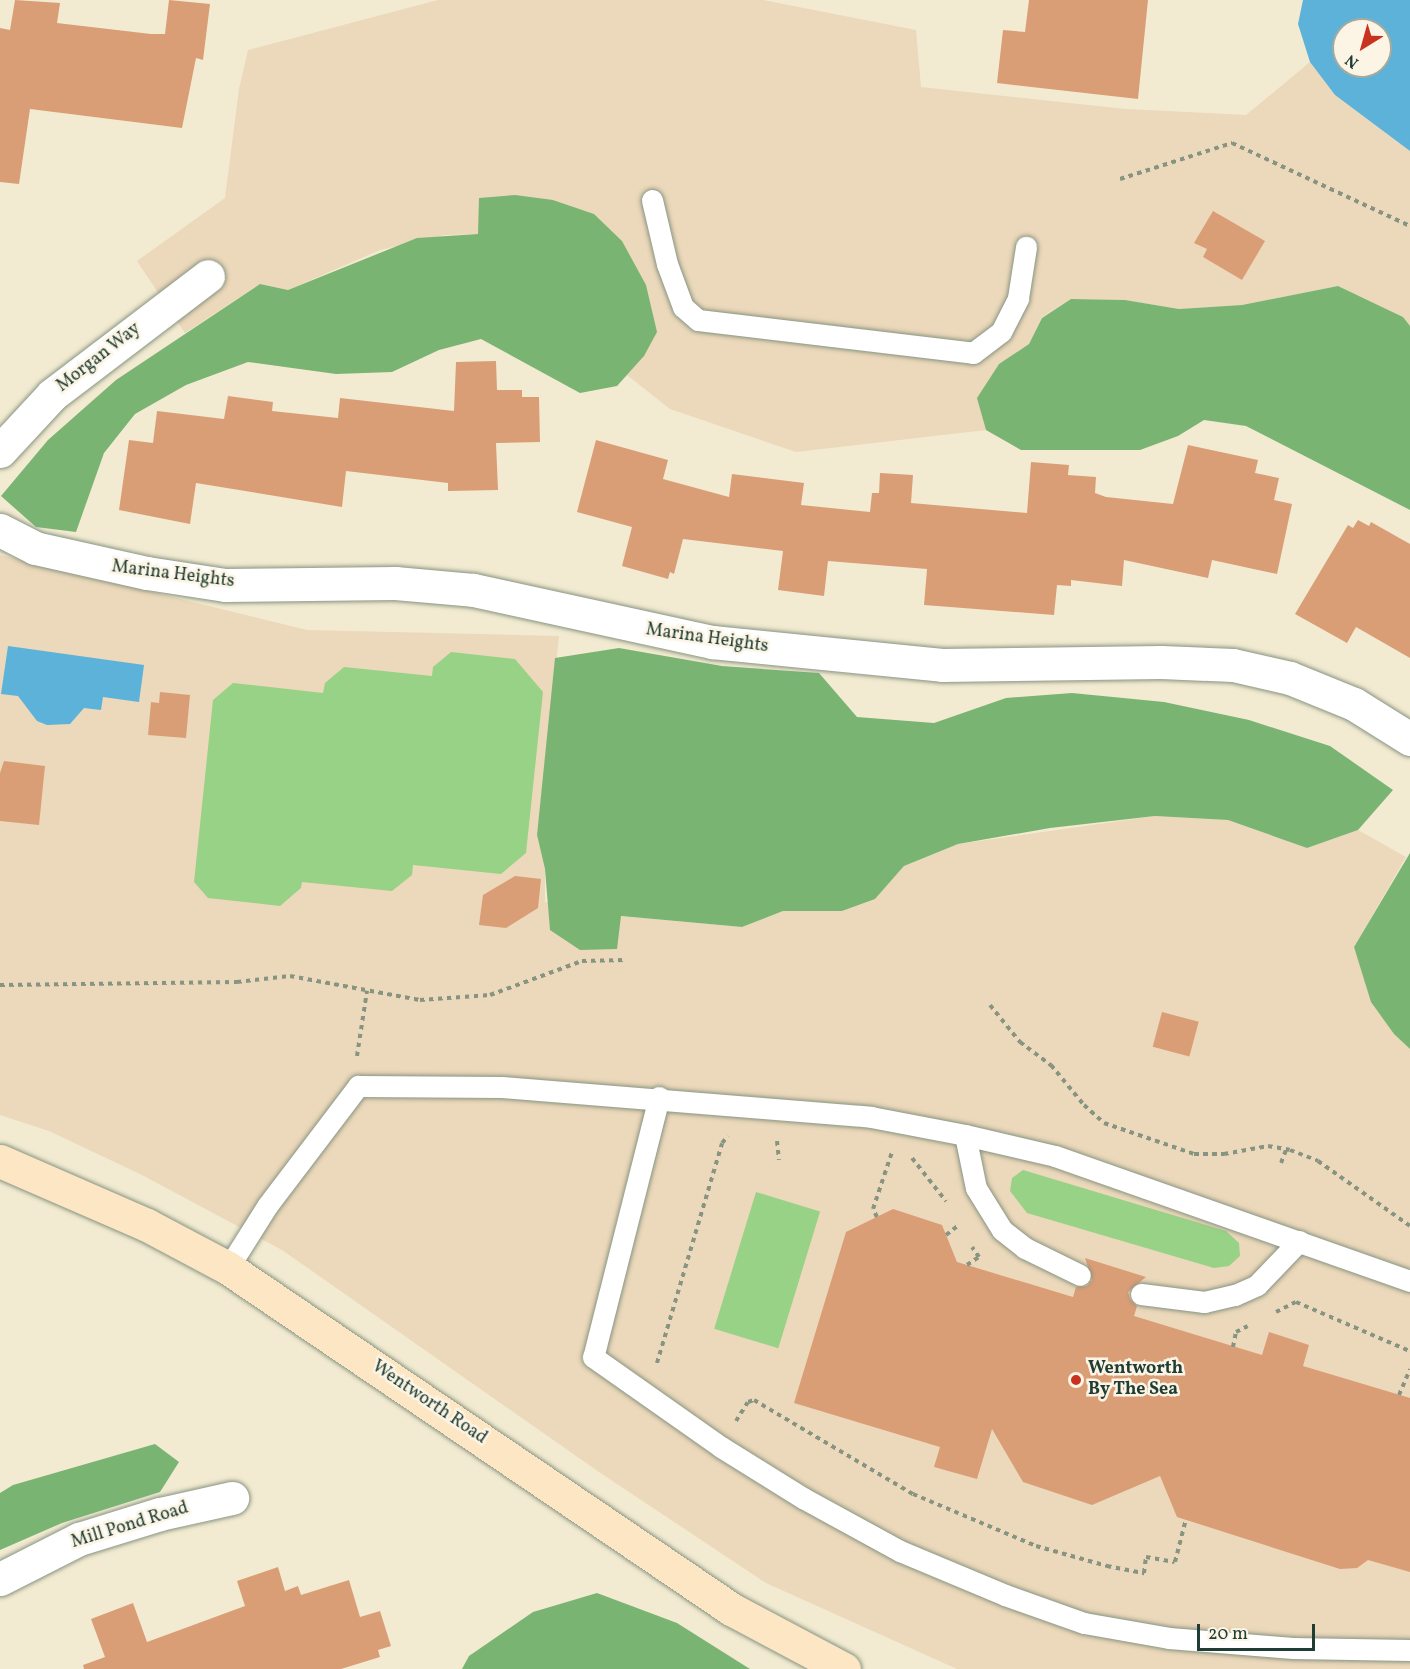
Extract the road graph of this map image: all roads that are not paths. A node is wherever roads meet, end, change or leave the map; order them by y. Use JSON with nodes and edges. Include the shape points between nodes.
{"nodes":[{"id":1,"x":652,"y":200,"type":"dead end"},
{"id":2,"x":1026,"y":247,"type":"dead end"},
{"id":3,"x":208,"y":276,"type":"dead end"},
{"id":4,"x":0,"y":451,"type":"edge"},
{"id":5,"x":0,"y":530,"type":"edge"},
{"id":6,"x":1410,"y":739,"type":"edge"},
{"id":7,"x":659,"y":1097,"type":"junction"},
{"id":8,"x":965,"y":1135,"type":"junction"},
{"id":9,"x":0,"y":1161,"type":"edge"},
{"id":10,"x":1299,"y":1241,"type":"junction"},
{"id":11,"x":228,"y":1268,"type":"junction"},
{"id":12,"x":1080,"y":1275,"type":"dead end"},
{"id":13,"x":1410,"y":1281,"type":"edge"},
{"id":14,"x":1141,"y":1294,"type":"dead end"},
{"id":15,"x":232,"y":1498,"type":"dead end"},
{"id":16,"x":0,"y":1579,"type":"edge"},
{"id":17,"x":1410,"y":1650,"type":"edge"},
{"id":18,"x":844,"y":1669,"type":"edge"}],
"edges":[{"from":1,"to":2,"type":"lane","via":[[667,264],[683,307],[698,321],[973,353],[1001,332],[1018,298]]},
{"from":3,"to":4,"type":"street","name":"Morgan Way","via":[[61,388]]},
{"from":5,"to":6,"type":"street","name":"Marina Heights","via":[[34,548],[147,573],[225,585],[384,582],[473,590],[712,642],[942,665],[1233,665],[1290,678],[1353,704]]},
{"from":7,"to":8,"type":"lane","via":[[871,1117]]},
{"from":7,"to":11,"type":"lane","via":[[502,1087],[358,1086],[267,1206]]},
{"from":7,"to":17,"type":"lane","via":[[593,1357],[721,1447],[803,1498],[900,1551],[1005,1595],[1084,1623],[1169,1638],[1293,1648]]},
{"from":8,"to":10,"type":"lane","via":[[1055,1156]]},
{"from":8,"to":12,"type":"lane","via":[[976,1188],[1002,1230],[1025,1248]]},
{"from":9,"to":11,"type":"main road","name":"Wentworth Road","via":[[147,1224]]},
{"from":10,"to":13,"type":"lane"},
{"from":10,"to":14,"type":"lane","via":[[1257,1285],[1235,1295],[1204,1302]]},
{"from":11,"to":18,"type":"main road","name":"Wentworth Road","via":[[731,1609]]},
{"from":15,"to":16,"type":"street","name":"Mill Pond Road","via":[[160,1514],[79,1539]]}]}
